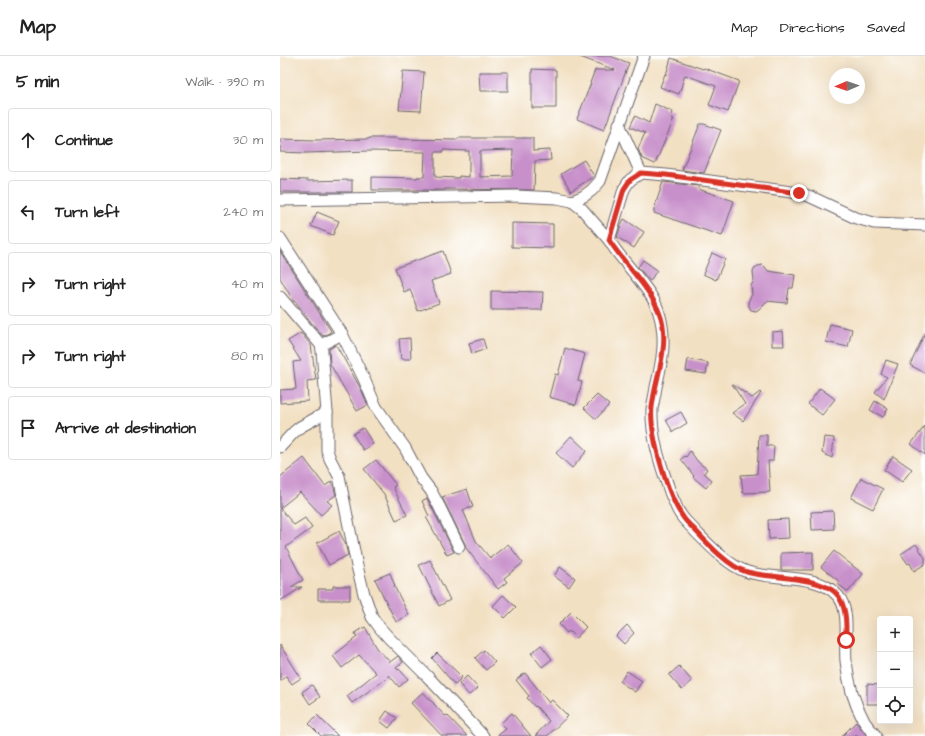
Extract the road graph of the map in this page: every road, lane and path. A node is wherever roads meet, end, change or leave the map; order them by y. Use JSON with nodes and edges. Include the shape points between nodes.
{"nodes":[{"id":1,"x":644,"y":56,"type":"edge"},
{"id":2,"x":619,"y":124,"type":"junction"},
{"id":3,"x":641,"y":173,"type":"junction"},
{"id":4,"x":280,"y":200,"type":"edge"},
{"id":5,"x":572,"y":201,"type":"junction"},
{"id":6,"x":925,"y":225,"type":"edge"},
{"id":7,"x":280,"y":238,"type":"edge"},
{"id":8,"x":609,"y":240,"type":"junction"},
{"id":9,"x":280,"y":297,"type":"edge"},
{"id":10,"x":342,"y":334,"type":"junction"},
{"id":11,"x":320,"y":345,"type":"junction"},
{"id":12,"x":327,"y":412,"type":"junction"},
{"id":13,"x":280,"y":447,"type":"edge"},
{"id":14,"x":459,"y":547,"type":"dead end"},
{"id":15,"x":483,"y":736,"type":"edge"},
{"id":16,"x":876,"y":736,"type":"edge"}],
"edges":[{"from":1,"to":2,"type":"street"},
{"from":2,"to":3,"type":"street"},
{"from":2,"to":5,"type":"street","via":[[600,181],[584,196]]},
{"from":3,"to":6,"type":"street","via":[[799,193],[856,218],[874,223]]},
{"from":3,"to":8,"type":"street","via":[[630,180],[624,189]]},
{"from":4,"to":5,"type":"street","via":[[516,196]]},
{"from":5,"to":8,"type":"street"},
{"from":7,"to":10,"type":"street"},
{"from":8,"to":16,"type":"street","via":[[654,300],[663,326],[663,356],[652,408],[653,428],[662,468],[674,501],[683,517],[711,548],[745,572],[819,583],[840,597],[846,622],[846,659],[850,682],[858,708]]},
{"from":9,"to":11,"type":"street"},
{"from":10,"to":11,"type":"street"},
{"from":10,"to":14,"type":"street","via":[[376,407],[405,448],[439,506]]},
{"from":11,"to":12,"type":"street"},
{"from":12,"to":13,"type":"street","via":[[300,427]]},
{"from":12,"to":15,"type":"street","via":[[327,450],[339,476],[357,566],[372,617]]}]}
